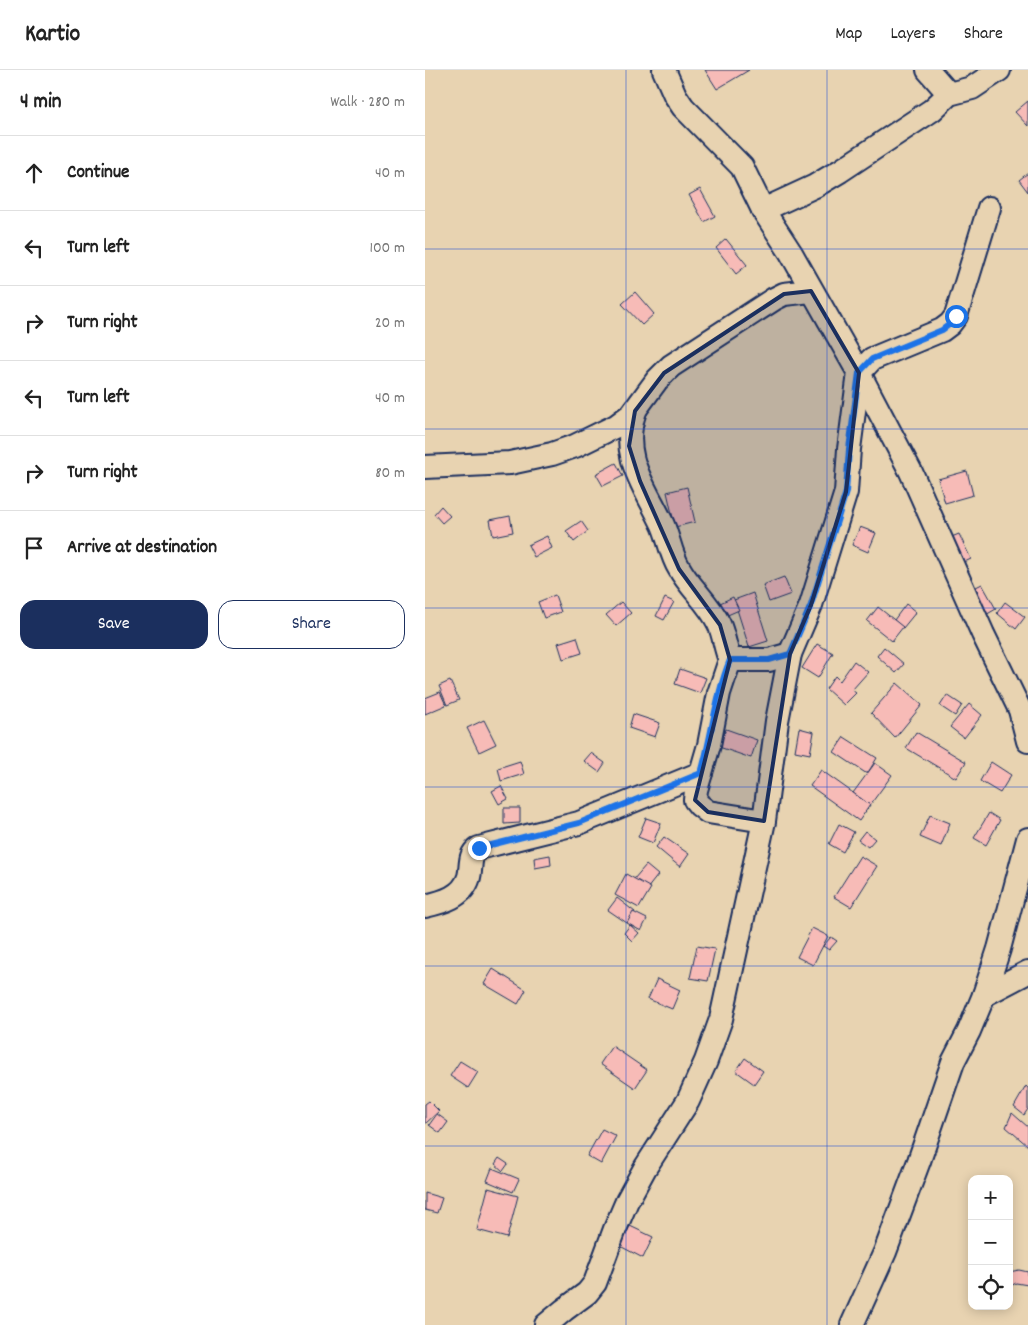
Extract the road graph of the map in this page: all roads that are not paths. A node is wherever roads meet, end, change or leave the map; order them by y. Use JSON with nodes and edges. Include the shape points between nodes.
{"nodes":[{"id":1,"x":664,"y":70,"type":"edge"},
{"id":2,"x":928,"y":70,"type":"edge"},
{"id":3,"x":999,"y":70,"type":"edge"},
{"id":4,"x":949,"y":94,"type":"junction"},
{"id":5,"x":989,"y":208,"type":"dead end"},
{"id":6,"x":763,"y":210,"type":"junction"},
{"id":7,"x":811,"y":290,"type":"junction"},
{"id":8,"x":859,"y":373,"type":"junction"},
{"id":9,"x":635,"y":411,"type":"junction"},
{"id":10,"x":425,"y":467,"type":"edge"},
{"id":11,"x":790,"y":654,"type":"junction"},
{"id":12,"x":730,"y":660,"type":"junction"},
{"id":13,"x":1028,"y":741,"type":"edge"},
{"id":14,"x":701,"y":773,"type":"junction"},
{"id":15,"x":764,"y":821,"type":"junction"},
{"id":16,"x":1028,"y":839,"type":"edge"},
{"id":17,"x":425,"y":906,"type":"edge"},
{"id":18,"x":1028,"y":972,"type":"edge"},
{"id":19,"x":984,"y":995,"type":"junction"},
{"id":20,"x":547,"y":1325,"type":"edge"},
{"id":21,"x":852,"y":1325,"type":"edge"}],
"edges":[{"from":1,"to":6,"type":"street","via":[[683,107],[742,167]]},
{"from":2,"to":4,"type":"street"},
{"from":3,"to":4,"type":"street","via":[[972,88]]},
{"from":4,"to":6,"type":"street","via":[[932,110],[840,172]]},
{"from":5,"to":8,"type":"street","via":[[956,316],[950,324],[872,359]]},
{"from":6,"to":7,"type":"street"},
{"from":7,"to":8,"type":"street"},
{"from":7,"to":9,"type":"street","via":[[774,299],[671,366]]},
{"from":8,"to":11,"type":"street","via":[[846,492],[811,605]]},
{"from":8,"to":13,"type":"street","via":[[911,472],[1021,710]]},
{"from":9,"to":10,"type":"street","via":[[616,426],[552,454],[510,463]]},
{"from":9,"to":12,"type":"street","via":[[629,446],[631,458],[679,569],[720,625]]},
{"from":11,"to":12,"type":"street","via":[[769,660]]},
{"from":11,"to":15,"type":"street","via":[[777,721]]},
{"from":12,"to":14,"type":"street"},
{"from":14,"to":15,"type":"street","via":[[695,800],[703,809],[718,815]]},
{"from":14,"to":17,"type":"street","via":[[579,823],[479,848],[471,858],[469,876],[461,890],[448,900]]},
{"from":15,"to":20,"type":"street","via":[[721,1020],[706,1061],[688,1101],[627,1201],[595,1283]]},
{"from":16,"to":19,"type":"street"},
{"from":18,"to":19,"type":"street"},
{"from":19,"to":21,"type":"street","via":[[953,1062],[888,1243]]}]}
